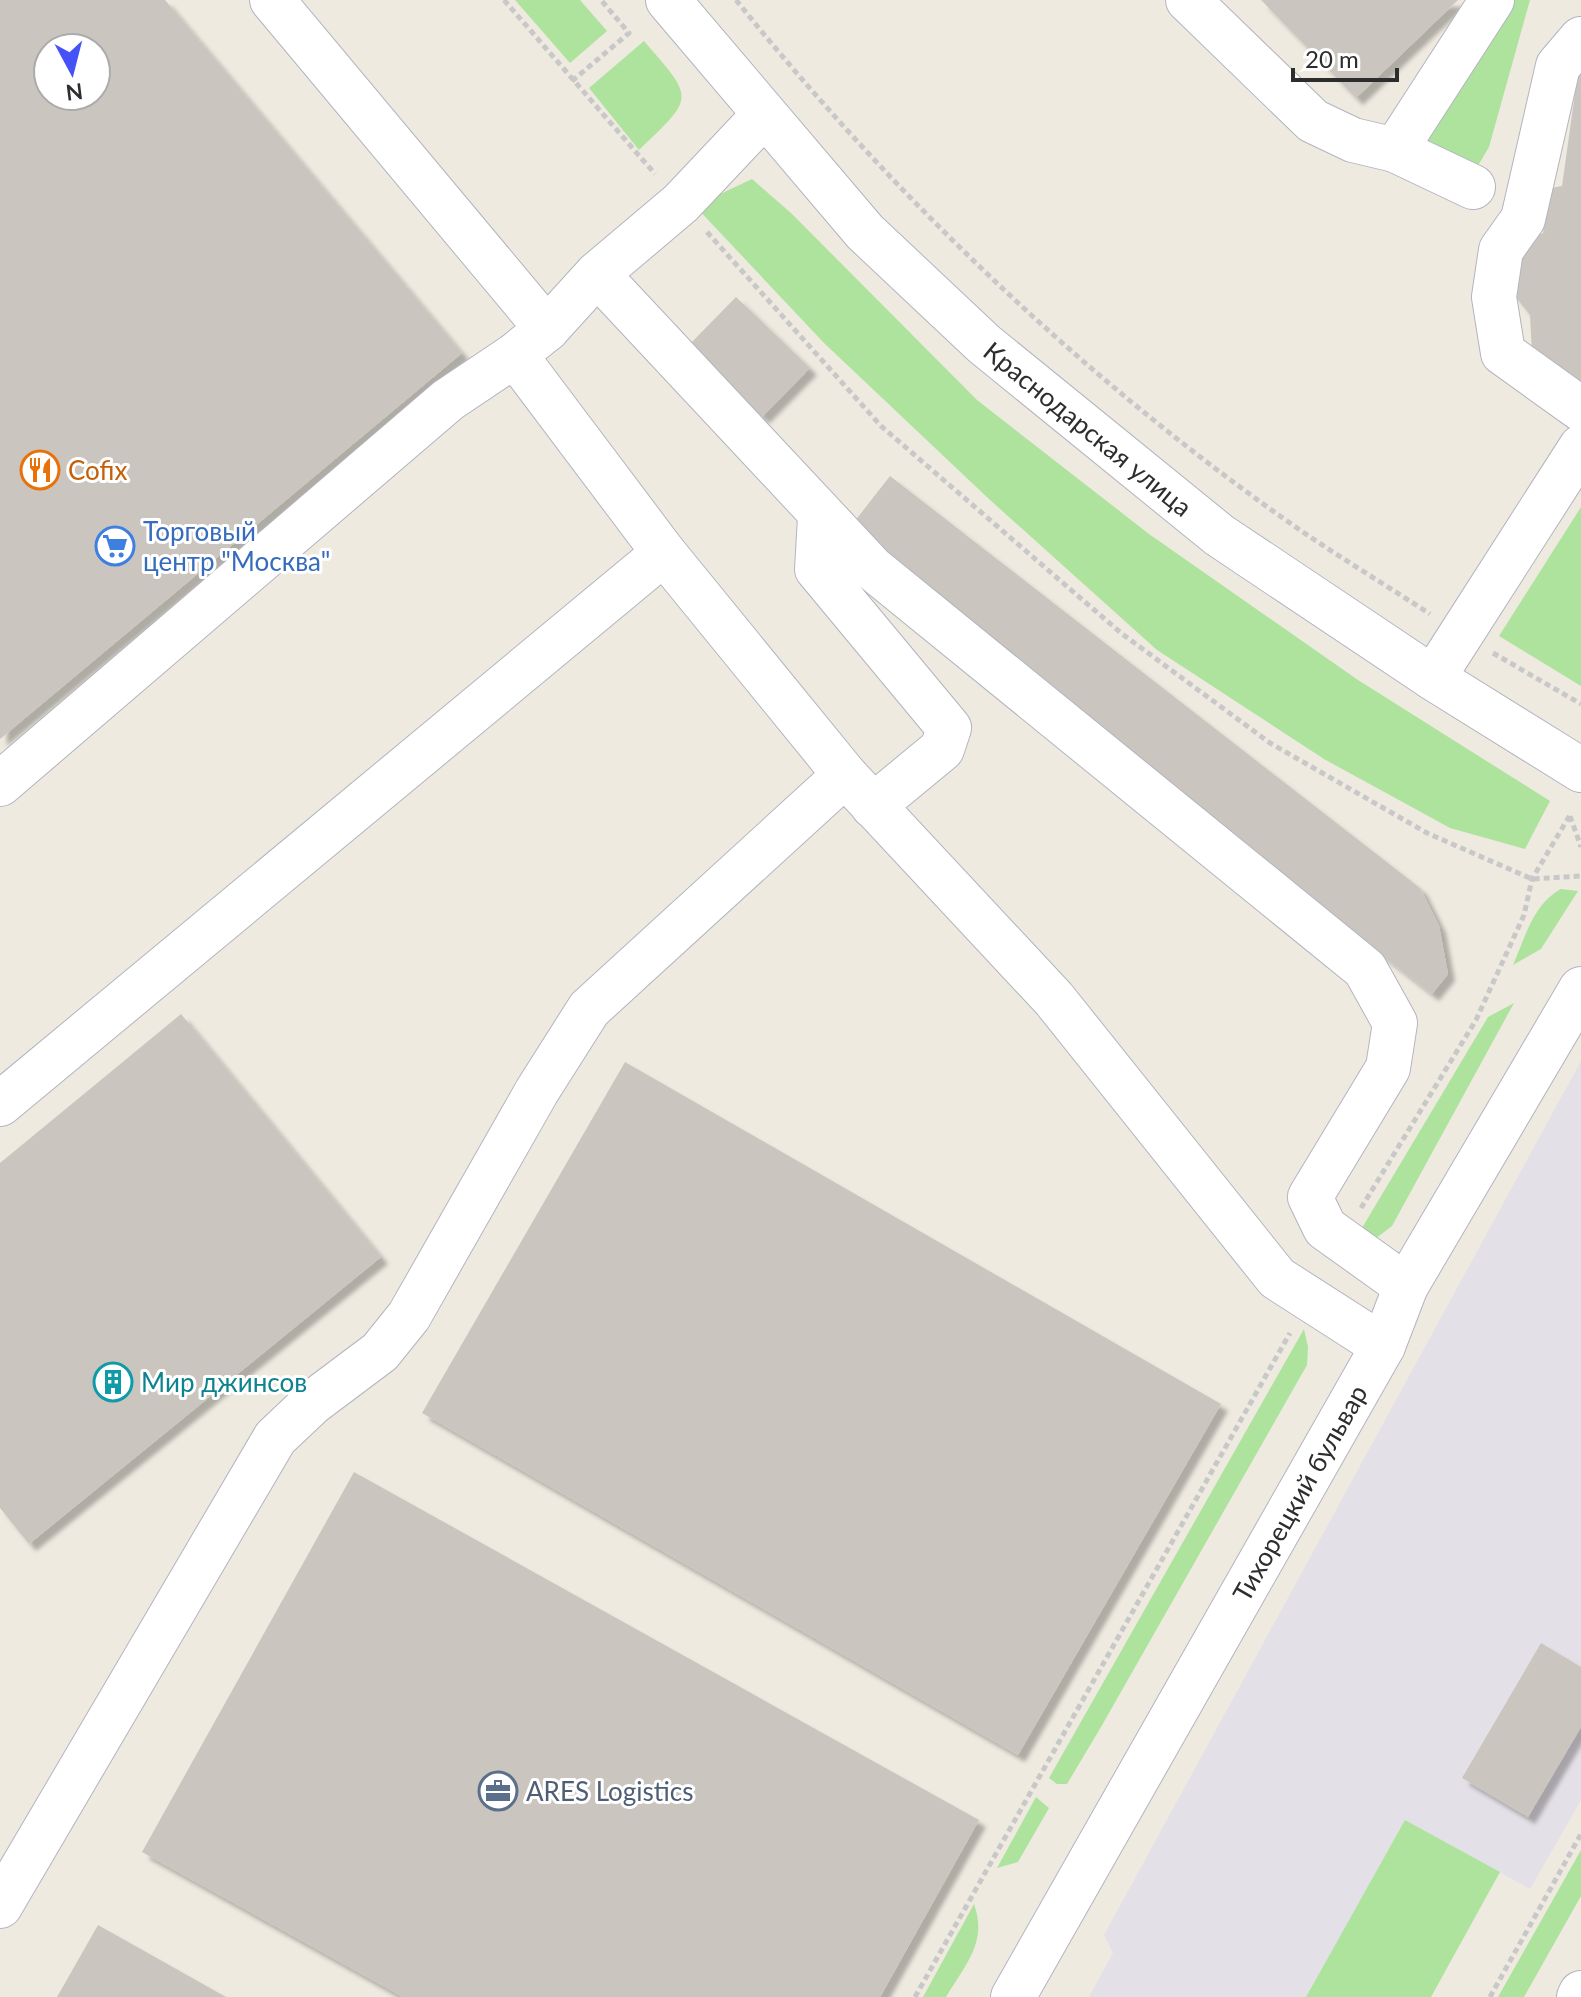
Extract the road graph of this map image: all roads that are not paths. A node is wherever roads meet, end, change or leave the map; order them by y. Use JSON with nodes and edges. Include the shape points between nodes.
{"nodes":[{"id":1,"x":272,"y":0,"type":"edge"},
{"id":2,"x":668,"y":0,"type":"edge"},
{"id":3,"x":1188,"y":0,"type":"edge"},
{"id":4,"x":1492,"y":0,"type":"edge"},
{"id":5,"x":1581,"y":39,"type":"edge"},
{"id":6,"x":764,"y":115,"type":"junction"},
{"id":7,"x":1395,"y":150,"type":"junction"},
{"id":8,"x":1473,"y":187,"type":"dead end"},
{"id":9,"x":597,"y":274,"type":"junction"},
{"id":10,"x":531,"y":342,"type":"junction"},
{"id":11,"x":1581,"y":409,"type":"edge"},
{"id":12,"x":1581,"y":447,"type":"edge"},
{"id":13,"x":820,"y":517,"type":"junction"},
{"id":14,"x":664,"y":553,"type":"junction"},
{"id":15,"x":1433,"y":678,"type":"junction"},
{"id":16,"x":1581,"y":770,"type":"edge"},
{"id":17,"x":0,"y":784,"type":"edge"},
{"id":18,"x":859,"y":790,"type":"junction"},
{"id":19,"x":1581,"y":989,"type":"edge"},
{"id":20,"x":0,"y":1104,"type":"edge"},
{"id":21,"x":1406,"y":1286,"type":"junction"},
{"id":22,"x":1383,"y":1346,"type":"junction"},
{"id":23,"x":0,"y":1906,"type":"edge"},
{"id":24,"x":1013,"y":1997,"type":"edge"}],
"edges":[{"from":1,"to":10,"type":"street"},
{"from":2,"to":6,"type":"street","name":"Краснодарская улица"},
{"from":3,"to":7,"type":"street","via":[[1313,121],[1353,140]]},
{"from":4,"to":7,"type":"street"},
{"from":5,"to":11,"type":"street","via":[[1558,66],[1523,219],[1501,250],[1494,297],[1503,353]]},
{"from":6,"to":9,"type":"street","via":[[681,203]]},
{"from":6,"to":15,"type":"street","name":"Краснодарская улица","via":[[865,232],[984,344],[1219,535]]},
{"from":7,"to":8,"type":"street"},
{"from":9,"to":10,"type":"street"},
{"from":9,"to":13,"type":"street"},
{"from":10,"to":14,"type":"street"},
{"from":10,"to":17,"type":"street","via":[[448,400]]},
{"from":12,"to":15,"type":"street"},
{"from":13,"to":18,"type":"street","via":[[817,569],[949,728],[942,749]]},
{"from":13,"to":21,"type":"street","via":[[872,568],[1365,969],[1395,1023],[1388,1068],[1310,1197],[1325,1228]]},
{"from":14,"to":18,"type":"street"},
{"from":14,"to":20,"type":"street"},
{"from":15,"to":16,"type":"street","name":"Краснодарская улица"},
{"from":18,"to":22,"type":"street","via":[[1054,999],[1277,1278]]},
{"from":18,"to":23,"type":"street","via":[[589,1009],[409,1316],[380,1352],[275,1438]]},
{"from":19,"to":21,"type":"street","name":"Тихорецкий бульвар"},
{"from":21,"to":22,"type":"street","name":"Тихорецкий бульвар"},
{"from":22,"to":24,"type":"street","name":"Тихорецкий бульвар"}]}
